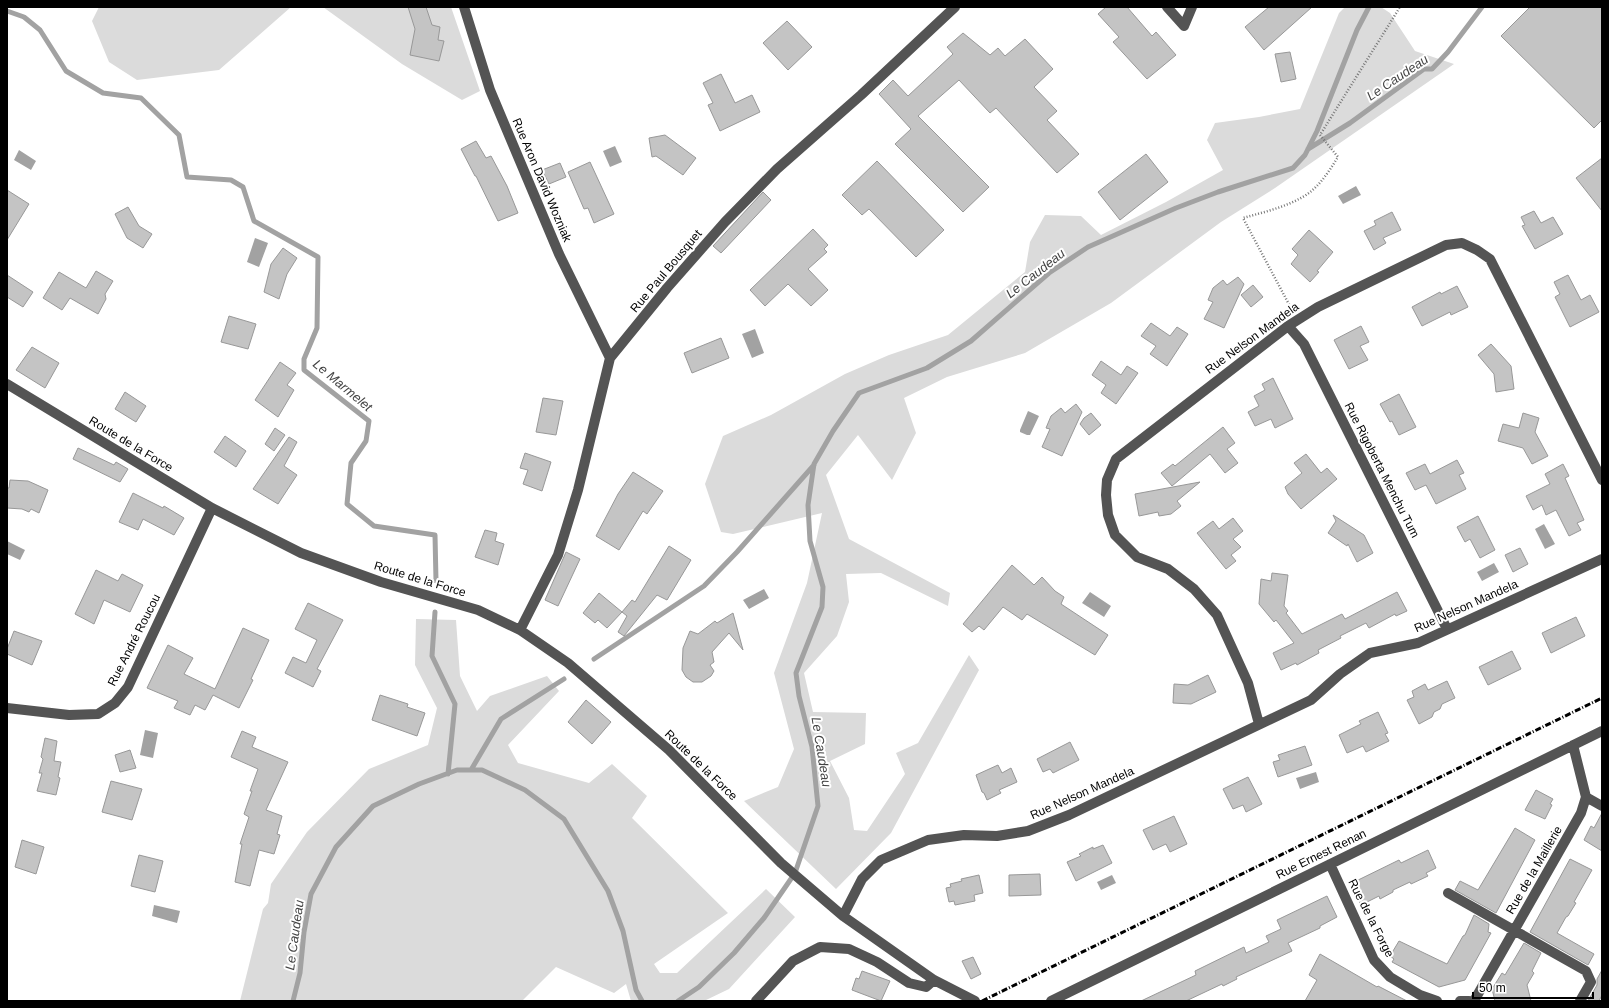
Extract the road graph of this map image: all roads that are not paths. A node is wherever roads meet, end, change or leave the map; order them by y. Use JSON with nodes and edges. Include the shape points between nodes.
{"nodes":[{"id":1,"x":464,"y":7,"type":"edge"},
{"id":2,"x":955,"y":7,"type":"edge"},
{"id":3,"x":1167,"y":7,"type":"edge"},
{"id":4,"x":1192,"y":7,"type":"edge"},
{"id":5,"x":1288,"y":326,"type":"junction"},
{"id":6,"x":610,"y":358,"type":"junction"},
{"id":7,"x":7,"y":384,"type":"edge"},
{"id":8,"x":1602,"y":480,"type":"edge"},
{"id":9,"x":212,"y":508,"type":"junction"},
{"id":10,"x":1602,"y":559,"type":"edge"},
{"id":11,"x":1447,"y":629,"type":"junction"},
{"id":12,"x":520,"y":630,"type":"junction"},
{"id":13,"x":7,"y":708,"type":"edge"},
{"id":14,"x":1260,"y":724,"type":"junction"},
{"id":15,"x":1602,"y":731,"type":"edge"},
{"id":16,"x":1573,"y":745,"type":"junction"},
{"id":17,"x":1586,"y":797,"type":"junction"},
{"id":18,"x":1602,"y":806,"type":"edge"},
{"id":19,"x":1330,"y":864,"type":"junction"},
{"id":20,"x":1448,"y":893,"type":"dead end"},
{"id":21,"x":843,"y":916,"type":"junction"},
{"id":22,"x":1513,"y":931,"type":"junction"},
{"id":23,"x":934,"y":980,"type":"junction"},
{"id":24,"x":756,"y":1001,"type":"edge"},
{"id":25,"x":975,"y":1001,"type":"edge"},
{"id":26,"x":1051,"y":1001,"type":"edge"},
{"id":27,"x":1437,"y":1001,"type":"edge"},
{"id":28,"x":1460,"y":1001,"type":"edge"},
{"id":29,"x":1469,"y":1001,"type":"edge"},
{"id":30,"x":1474,"y":1001,"type":"edge"},
{"id":31,"x":1580,"y":1001,"type":"edge"}],
"edges":[{"from":1,"to":6,"type":"street","name":"Rue Aron David Wozniak","via":[[490,90],[559,254]]},
{"from":2,"to":6,"type":"street","name":"Rue Paul Bousquet","via":[[777,169],[725,222]]},
{"from":3,"to":4,"type":"street","via":[[1184,26]]},
{"from":5,"to":8,"type":"street","name":"Rue Nelson Mandela","via":[[1318,307],[1446,245],[1462,243],[1477,250],[1490,259]]},
{"from":5,"to":11,"type":"street","name":"Rue Rigoberta Menchu Tum","via":[[1304,344]]},
{"from":5,"to":14,"type":"street","name":"Rue Nelson Mandela","via":[[1116,459],[1107,480],[1108,515],[1115,535],[1137,557],[1168,569],[1189,585],[1217,615],[1248,683]]},
{"from":6,"to":12,"type":"street","name":"Rue Paul Bousquet","via":[[578,490],[558,555]]},
{"from":7,"to":9,"type":"street","name":"Route de la Force"},
{"from":9,"to":12,"type":"street","name":"Route de la Force","via":[[301,553],[381,582],[478,610]]},
{"from":9,"to":13,"type":"street","name":"Rue André Roucou","via":[[128,687],[115,703],[98,714],[69,715]]},
{"from":10,"to":11,"type":"street","name":"Rue Nelson Mandela"},
{"from":11,"to":14,"type":"street","name":"Rue Nelson Mandela","via":[[1418,643],[1370,653],[1340,674],[1311,700]]},
{"from":12,"to":21,"type":"street","name":"Route de la Force","via":[[568,663],[669,750],[781,863]]},
{"from":14,"to":21,"type":"street","name":"Rue Nelson Mandela","via":[[1096,802],[1028,831],[997,836],[964,835],[928,840],[882,860],[862,878]]},
{"from":15,"to":16,"type":"street","name":"Rue Ernest Renan"},
{"from":16,"to":17,"type":"street"},
{"from":16,"to":19,"type":"street","name":"Rue Ernest Renan"},
{"from":17,"to":18,"type":"street"},
{"from":17,"to":22,"type":"street","name":"Rue de la Maillerie","via":[[1581,813]]},
{"from":19,"to":26,"type":"street","name":"Rue Ernest Renan"},
{"from":19,"to":27,"type":"street","name":"Rue de la Forge","via":[[1374,960],[1390,977],[1420,995]]},
{"from":20,"to":22,"type":"street"},
{"from":21,"to":23,"type":"street","name":"Route de la Force"},
{"from":22,"to":30,"type":"street","name":"Rue de la Maillerie"},
{"from":22,"to":31,"type":"street","via":[[1586,972],[1591,982]]},
{"from":23,"to":24,"type":"street","via":[[926,987],[909,983],[877,962],[849,949],[820,947],[793,961]]},
{"from":23,"to":25,"type":"street","name":"Route de la Force"},
{"from":28,"to":29,"type":"street"}]}
